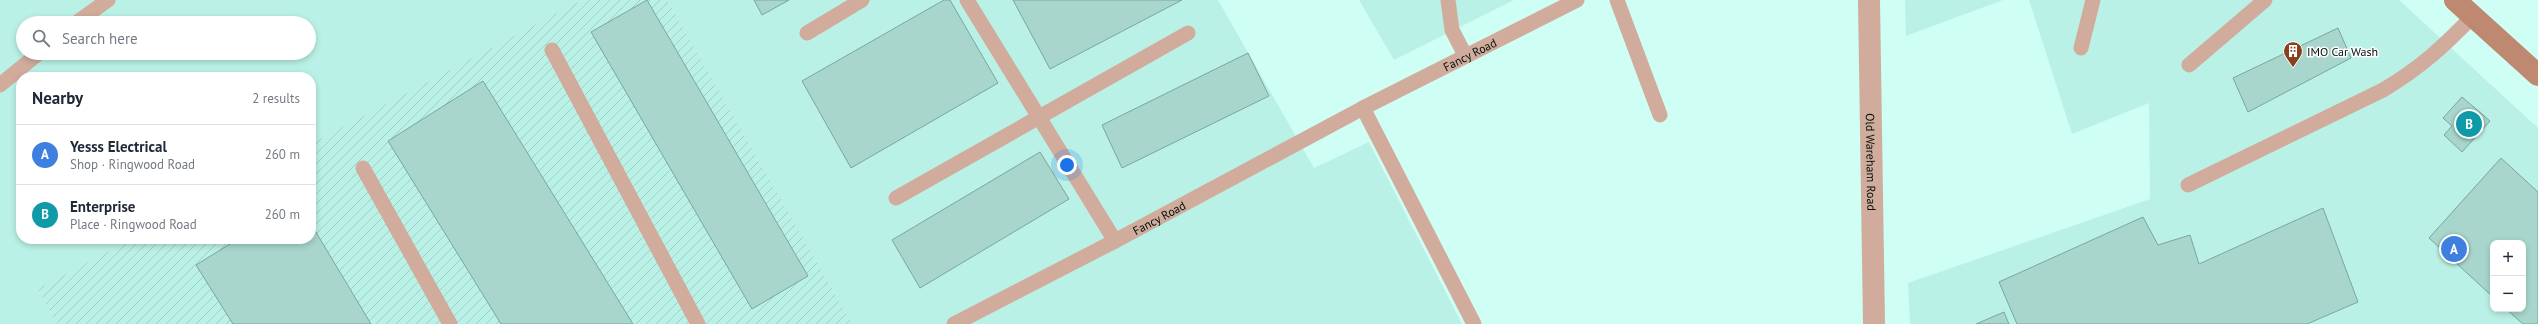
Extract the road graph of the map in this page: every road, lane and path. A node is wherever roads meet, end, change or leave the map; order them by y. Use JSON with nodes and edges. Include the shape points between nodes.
{"nodes":[{"id":1,"x":108,"y":0,"type":"edge"},
{"id":2,"x":862,"y":0,"type":"edge"},
{"id":3,"x":967,"y":0,"type":"edge"},
{"id":4,"x":1448,"y":0,"type":"edge"},
{"id":5,"x":1577,"y":0,"type":"edge"},
{"id":6,"x":1617,"y":0,"type":"edge"},
{"id":7,"x":1869,"y":0,"type":"edge"},
{"id":8,"x":2093,"y":0,"type":"edge"},
{"id":9,"x":2265,"y":0,"type":"edge"},
{"id":10,"x":2455,"y":0,"type":"edge"},
{"id":11,"x":1559,"y":4,"type":"edge"},
{"id":12,"x":86,"y":16,"type":"edge"},
{"id":13,"x":2473,"y":16,"type":"junction"},
{"id":14,"x":807,"y":33,"type":"dead end"},
{"id":15,"x":1188,"y":33,"type":"dead end"},
{"id":16,"x":2081,"y":48,"type":"dead end"},
{"id":17,"x":552,"y":50,"type":"dead end"},
{"id":18,"x":1465,"y":55,"type":"junction"},
{"id":19,"x":30,"y":60,"type":"edge"},
{"id":20,"x":2189,"y":65,"type":"dead end"},
{"id":21,"x":2538,"y":75,"type":"edge"},
{"id":22,"x":0,"y":85,"type":"edge"},
{"id":23,"x":1363,"y":108,"type":"junction"},
{"id":24,"x":1660,"y":115,"type":"dead end"},
{"id":25,"x":1039,"y":117,"type":"junction"},
{"id":26,"x":363,"y":168,"type":"dead end"},
{"id":27,"x":2188,"y":185,"type":"dead end"},
{"id":28,"x":896,"y":198,"type":"dead end"},
{"id":29,"x":1115,"y":242,"type":"junction"},
{"id":30,"x":959,"y":323,"type":"edge"},
{"id":31,"x":450,"y":324,"type":"edge"},
{"id":32,"x":698,"y":324,"type":"edge"},
{"id":33,"x":1474,"y":324,"type":"edge"},
{"id":34,"x":1874,"y":324,"type":"edge"}],
"edges":[{"from":1,"to":12,"type":"lane"},
{"from":2,"to":14,"type":"lane"},
{"from":3,"to":25,"type":"lane"},
{"from":4,"to":18,"type":"lane","via":[[1452,30]]},
{"from":5,"to":11,"type":"lane","name":"Fancy Road"},
{"from":6,"to":24,"type":"lane"},
{"from":7,"to":34,"type":"street","name":"Old Wareham Road"},
{"from":8,"to":16,"type":"lane"},
{"from":9,"to":20,"type":"lane"},
{"from":10,"to":13,"type":"main road"},
{"from":11,"to":18,"type":"lane","name":"Fancy Road"},
{"from":13,"to":21,"type":"main road"},
{"from":13,"to":27,"type":"lane","via":[[2436,54],[2383,90]]},
{"from":15,"to":25,"type":"lane"},
{"from":17,"to":32,"type":"lane"},
{"from":18,"to":23,"type":"lane","name":"Fancy Road"},
{"from":19,"to":22,"type":"lane"},
{"from":23,"to":29,"type":"lane","name":"Fancy Road"},
{"from":23,"to":33,"type":"lane"},
{"from":25,"to":28,"type":"lane"},
{"from":25,"to":29,"type":"lane"},
{"from":26,"to":31,"type":"lane"},
{"from":29,"to":30,"type":"lane","name":"Fancy Road"}]}
